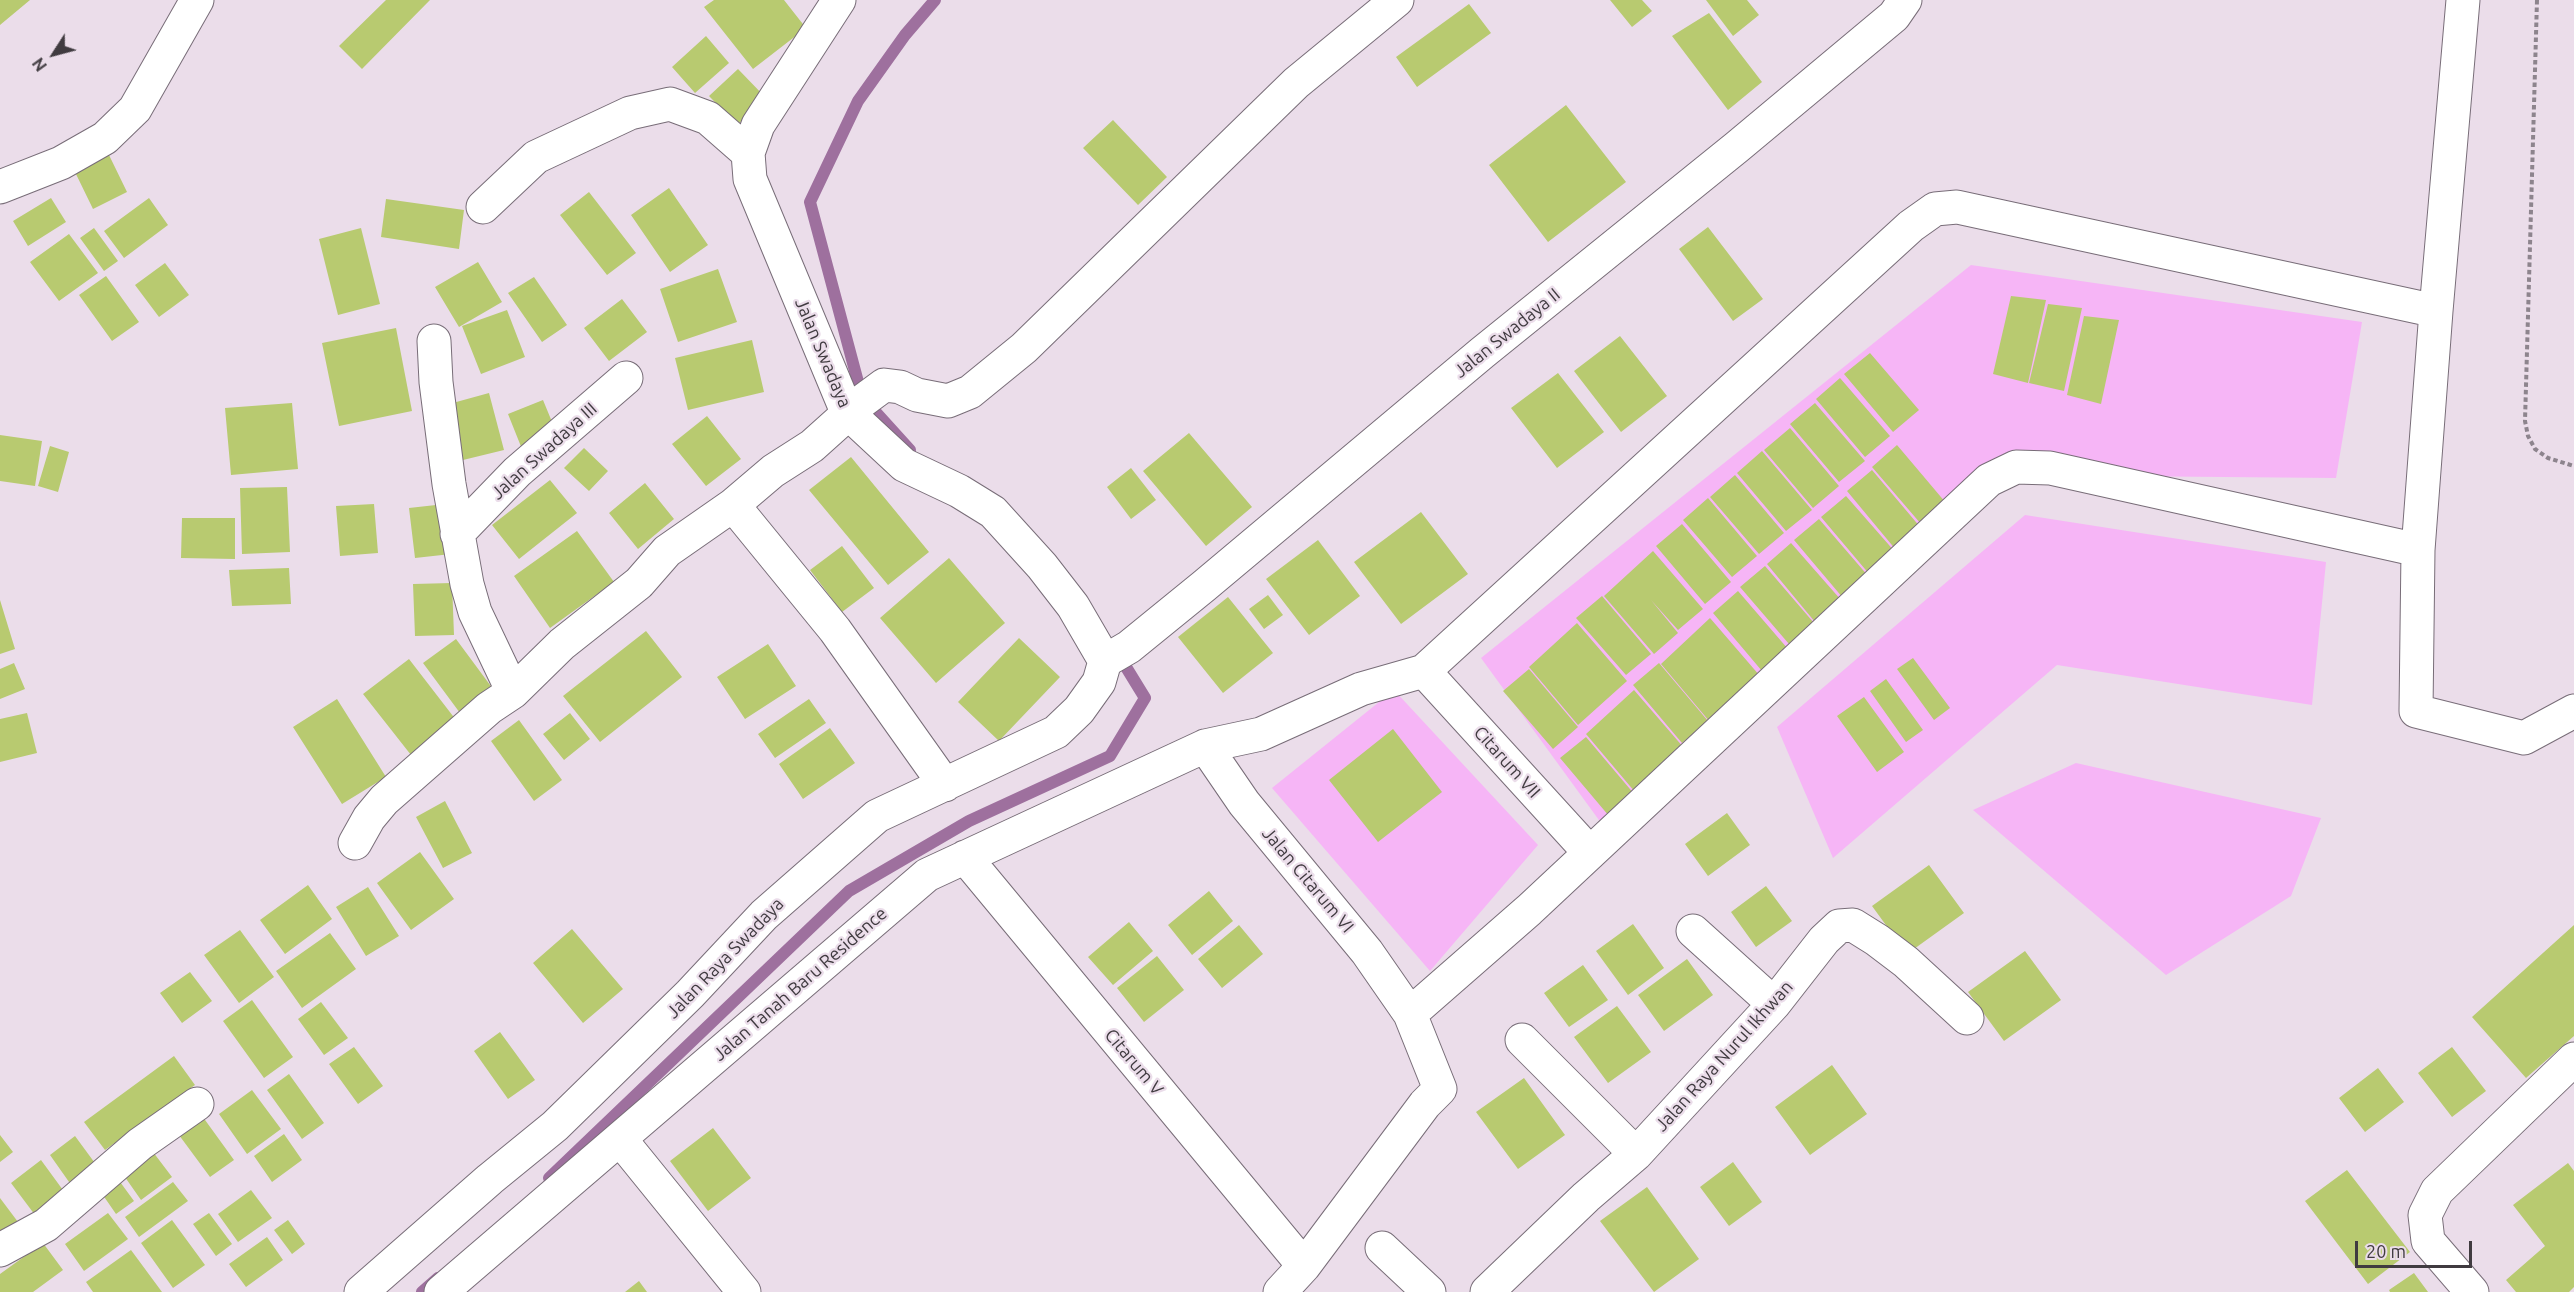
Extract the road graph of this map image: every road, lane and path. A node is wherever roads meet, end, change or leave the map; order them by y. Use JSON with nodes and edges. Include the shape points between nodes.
{"nodes":[{"id":1,"x":197,"y":0,"type":"edge"},
{"id":2,"x":839,"y":0,"type":"edge"},
{"id":3,"x":1397,"y":0,"type":"edge"},
{"id":4,"x":1905,"y":0,"type":"edge"},
{"id":5,"x":2463,"y":0,"type":"edge"},
{"id":6,"x":2537,"y":0,"type":"edge"},
{"id":7,"x":748,"y":153,"type":"junction"},
{"id":8,"x":0,"y":187,"type":"edge"},
{"id":9,"x":483,"y":207,"type":"dead end"},
{"id":10,"x":2436,"y":311,"type":"junction"},
{"id":11,"x":434,"y":341,"type":"dead end"},
{"id":12,"x":626,"y":378,"type":"dead end"},
{"id":13,"x":864,"y":400,"type":"junction"},
{"id":14,"x":2574,"y":466,"type":"edge"},
{"id":15,"x":733,"y":505,"type":"junction"},
{"id":16,"x":457,"y":534,"type":"junction"},
{"id":17,"x":2418,"y":550,"type":"junction"},
{"id":18,"x":1115,"y":655,"type":"junction"},
{"id":19,"x":1424,"y":671,"type":"junction"},
{"id":20,"x":513,"y":692,"type":"junction"},
{"id":21,"x":2574,"y":711,"type":"edge"},
{"id":22,"x":1204,"y":746,"type":"junction"},
{"id":23,"x":945,"y":785,"type":"junction"},
{"id":24,"x":355,"y":843,"type":"dead end"},
{"id":25,"x":1590,"y":853,"type":"junction"},
{"id":26,"x":965,"y":857,"type":"junction"},
{"id":27,"x":1693,"y":931,"type":"dead end"},
{"id":28,"x":1774,"y":1004,"type":"junction"},
{"id":29,"x":1410,"y":1014,"type":"junction"},
{"id":30,"x":1967,"y":1018,"type":"dead end"},
{"id":31,"x":1522,"y":1040,"type":"dead end"},
{"id":32,"x":2574,"y":1059,"type":"edge"},
{"id":33,"x":197,"y":1104,"type":"dead end"},
{"id":34,"x":620,"y":1139,"type":"junction"},
{"id":35,"x":1636,"y":1154,"type":"junction"},
{"id":36,"x":1383,"y":1248,"type":"dead end"},
{"id":37,"x":0,"y":1250,"type":"edge"},
{"id":38,"x":1304,"y":1266,"type":"junction"},
{"id":39,"x":447,"y":1290,"type":"edge"},
{"id":40,"x":361,"y":1292,"type":"edge"},
{"id":41,"x":744,"y":1292,"type":"edge"},
{"id":42,"x":1281,"y":1292,"type":"edge"},
{"id":43,"x":1429,"y":1292,"type":"edge"},
{"id":44,"x":1487,"y":1292,"type":"edge"},
{"id":45,"x":2472,"y":1292,"type":"edge"}],
"edges":[{"from":1,"to":8,"type":"street","via":[[135,109],[105,138],[61,163]]},
{"from":2,"to":7,"type":"street","name":"Jalan Swadaya","via":[[758,125]]},
{"from":3,"to":13,"type":"street","via":[[1296,83],[1024,348],[970,392],[948,401],[900,387]]},
{"from":4,"to":18,"type":"street","name":"Jalan Swadaya II","via":[[1894,16],[1772,118]]},
{"from":5,"to":10,"type":"street"},
{"from":6,"to":14,"type":"path","via":[[2525,421],[2535,449],[2548,458]]},
{"from":7,"to":9,"type":"street","via":[[708,118],[670,104],[630,113],[536,157]]},
{"from":7,"to":13,"type":"street","name":"Jalan Swadaya","via":[[750,179]]},
{"from":10,"to":17,"type":"street"},
{"from":10,"to":19,"type":"street","via":[[1958,207],[1935,209],[1911,226]]},
{"from":11,"to":16,"type":"street"},
{"from":12,"to":16,"type":"street","name":"Jalan Swadaya III","via":[[517,472]]},
{"from":13,"to":15,"type":"street","via":[[812,446],[773,471]]},
{"from":13,"to":18,"type":"street","name":"Jalan Swadaya","via":[[904,465],[993,512]]},
{"from":15,"to":20,"type":"street","via":[[667,551],[639,583],[562,644]]},
{"from":15,"to":23,"type":"street","via":[[835,630]]},
{"from":16,"to":20,"type":"street","via":[[475,612]]},
{"from":17,"to":21,"type":"street","via":[[2416,711],[2524,738]]},
{"from":17,"to":25,"type":"street","via":[[2050,468],[2016,467],[1989,480]]},
{"from":18,"to":23,"type":"street","name":"Jalan Raya Swadaya","via":[[1079,710],[1056,732]]},
{"from":19,"to":22,"type":"street","name":"Jalan Tanah Baru Residence","via":[[1361,689],[1261,734]]},
{"from":19,"to":25,"type":"street","name":"Citarum VII"},
{"from":20,"to":24,"type":"street","via":[[489,708],[384,800]]},
{"from":22,"to":26,"type":"street","name":"Jalan Tanah Baru Residence"},
{"from":22,"to":29,"type":"street","name":"Jalan Citarum VI","via":[[1244,803],[1367,952]]},
{"from":23,"to":40,"type":"street","name":"Jalan Raya Swadaya","via":[[877,816],[841,847],[764,915],[690,994],[555,1126]]},
{"from":25,"to":29,"type":"street"},
{"from":26,"to":34,"type":"street","name":"Jalan Tanah Baru Residence","via":[[927,874]]},
{"from":26,"to":38,"type":"street","name":"Citarum V"},
{"from":27,"to":28,"type":"street"},
{"from":28,"to":30,"type":"street","name":"Jalan Raya Nurul Ikhwan","via":[[1824,940],[1839,926],[1853,925],[1906,962]]},
{"from":28,"to":35,"type":"street","name":"Jalan Raya Nurul Ikhwan"},
{"from":29,"to":38,"type":"street","name":"Jalan Citarum VI","via":[[1440,1089]]},
{"from":31,"to":35,"type":"street"},
{"from":32,"to":45,"type":"street","via":[[2438,1191],[2425,1215],[2428,1241]]},
{"from":33,"to":37,"type":"street","via":[[140,1144],[46,1226]]},
{"from":34,"to":39,"type":"street","name":"Jalan Tanah Baru Residence"},
{"from":34,"to":41,"type":"street"},
{"from":35,"to":44,"type":"street","name":"Jalan Raya Nurul Ikhwan"},
{"from":36,"to":43,"type":"street"},
{"from":38,"to":42,"type":"street"}]}
